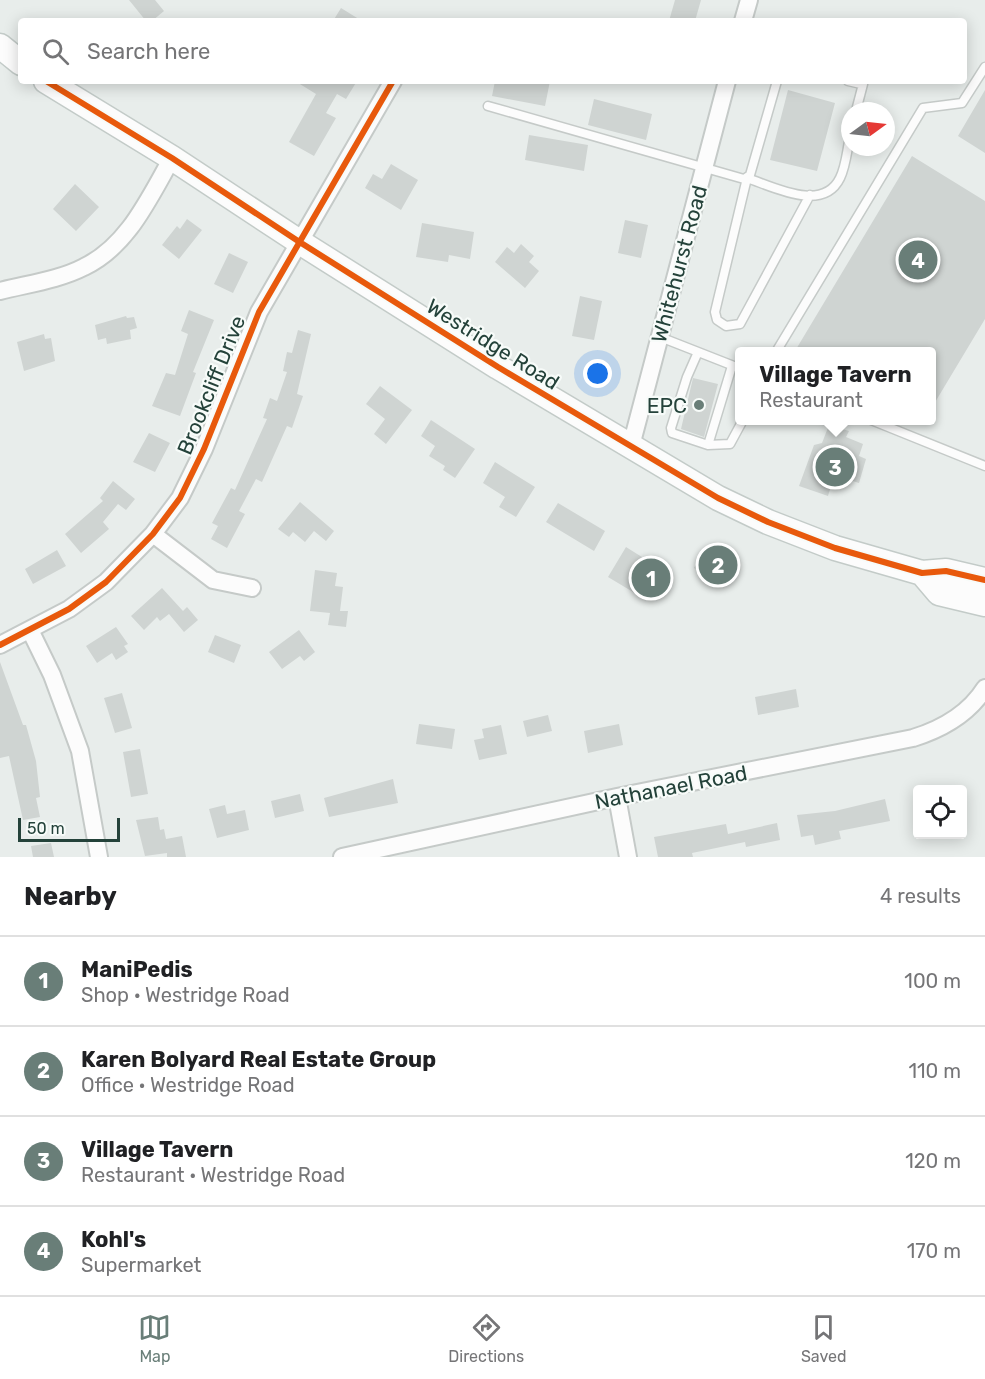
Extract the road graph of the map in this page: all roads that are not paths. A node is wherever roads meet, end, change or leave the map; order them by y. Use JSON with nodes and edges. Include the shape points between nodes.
{"nodes":[{"id":1,"x":749,"y":0,"type":"edge"},
{"id":2,"x":745,"y":18,"type":"edge"},
{"id":3,"x":0,"y":46,"type":"edge"},
{"id":4,"x":18,"y":61,"type":"edge"},
{"id":5,"x":985,"y":67,"type":"edge"},
{"id":6,"x":51,"y":84,"type":"edge"},
{"id":7,"x":391,"y":84,"type":"edge"},
{"id":8,"x":726,"y":84,"type":"edge"},
{"id":9,"x":776,"y":84,"type":"edge"},
{"id":10,"x":863,"y":84,"type":"edge"},
{"id":11,"x":858,"y":102,"type":"edge"},
{"id":12,"x":488,"y":106,"type":"dead end"},
{"id":13,"x":845,"y":156,"type":"edge"},
{"id":14,"x":172,"y":158,"type":"junction"},
{"id":15,"x":705,"y":168,"type":"junction"},
{"id":16,"x":747,"y":178,"type":"junction"},
{"id":17,"x":810,"y":195,"type":"junction"},
{"id":18,"x":298,"y":241,"type":"junction"},
{"id":19,"x":0,"y":291,"type":"edge"},
{"id":20,"x":660,"y":337,"type":"junction"},
{"id":21,"x":778,"y":347,"type":"edge"},
{"id":22,"x":698,"y":352,"type":"junction"},
{"id":23,"x":735,"y":367,"type":"edge"},
{"id":24,"x":735,"y":370,"type":"edge"},
{"id":25,"x":740,"y":425,"type":"edge"},
{"id":26,"x":883,"y":425,"type":"edge"},
{"id":27,"x":708,"y":445,"type":"junction"},
{"id":28,"x":631,"y":446,"type":"junction"},
{"id":29,"x":985,"y":466,"type":"edge"},
{"id":30,"x":153,"y":534,"type":"junction"},
{"id":31,"x":922,"y":573,"type":"junction"},
{"id":32,"x":985,"y":580,"type":"edge"},
{"id":33,"x":252,"y":588,"type":"dead end"},
{"id":34,"x":985,"y":604,"type":"edge"},
{"id":35,"x":30,"y":630,"type":"junction"},
{"id":36,"x":0,"y":645,"type":"edge"},
{"id":37,"x":985,"y":688,"type":"edge"},
{"id":38,"x":617,"y":797,"type":"junction"},
{"id":39,"x":99,"y":857,"type":"edge"},
{"id":40,"x":344,"y":857,"type":"edge"},
{"id":41,"x":628,"y":857,"type":"edge"}],
"edges":[{"from":1,"to":2,"type":"street"},
{"from":3,"to":4,"type":"main road"},
{"from":5,"to":21,"type":"lane","via":[[962,103],[923,108]]},
{"from":6,"to":14,"type":"main road","name":"Westridge Road"},
{"from":7,"to":18,"type":"street","name":"Brookcliff Drive"},
{"from":8,"to":15,"type":"street","name":"Whitehurst Road"},
{"from":9,"to":16,"type":"lane"},
{"from":10,"to":11,"type":"lane"},
{"from":12,"to":15,"type":"lane"},
{"from":13,"to":17,"type":"lane","via":[[840,177],[830,192]]},
{"from":14,"to":18,"type":"main road","name":"Westridge Road"},
{"from":14,"to":19,"type":"street","via":[[136,220],[103,256],[71,272]]},
{"from":15,"to":16,"type":"lane"},
{"from":15,"to":20,"type":"street","name":"Whitehurst Road"},
{"from":16,"to":17,"type":"lane"},
{"from":16,"to":17,"type":"lane","via":[[715,312],[717,320],[726,326],[740,324]]},
{"from":18,"to":28,"type":"main road","name":"Westridge Road"},
{"from":18,"to":30,"type":"street","name":"Brookcliff Drive","via":[[259,312],[180,498]]},
{"from":20,"to":22,"type":"lane"},
{"from":20,"to":28,"type":"street","name":"Whitehurst Road"},
{"from":22,"to":23,"type":"lane"},
{"from":22,"to":27,"type":"lane","via":[[671,428],[672,433]]},
{"from":24,"to":27,"type":"lane"},
{"from":25,"to":27,"type":"lane","via":[[730,444]]},
{"from":26,"to":29,"type":"lane"},
{"from":28,"to":31,"type":"main road","name":"Westridge Road","via":[[718,498],[768,522],[835,548]]},
{"from":30,"to":33,"type":"street","via":[[213,580]]},
{"from":30,"to":35,"type":"street","name":"Brookcliff Drive","via":[[106,582],[69,609]]},
{"from":31,"to":32,"type":"main road","name":"Westridge Road","via":[[946,571]]},
{"from":31,"to":34,"type":"main road","name":"Westridge Road","via":[[939,593]]},
{"from":35,"to":36,"type":"street","name":"Brookcliff Drive"},
{"from":35,"to":39,"type":"street","via":[[52,675],[80,751]]},
{"from":37,"to":38,"type":"street","name":"Nathanael Road","via":[[959,716],[913,738]]},
{"from":38,"to":40,"type":"street","name":"Nathanael Road"},
{"from":38,"to":41,"type":"street"}]}
